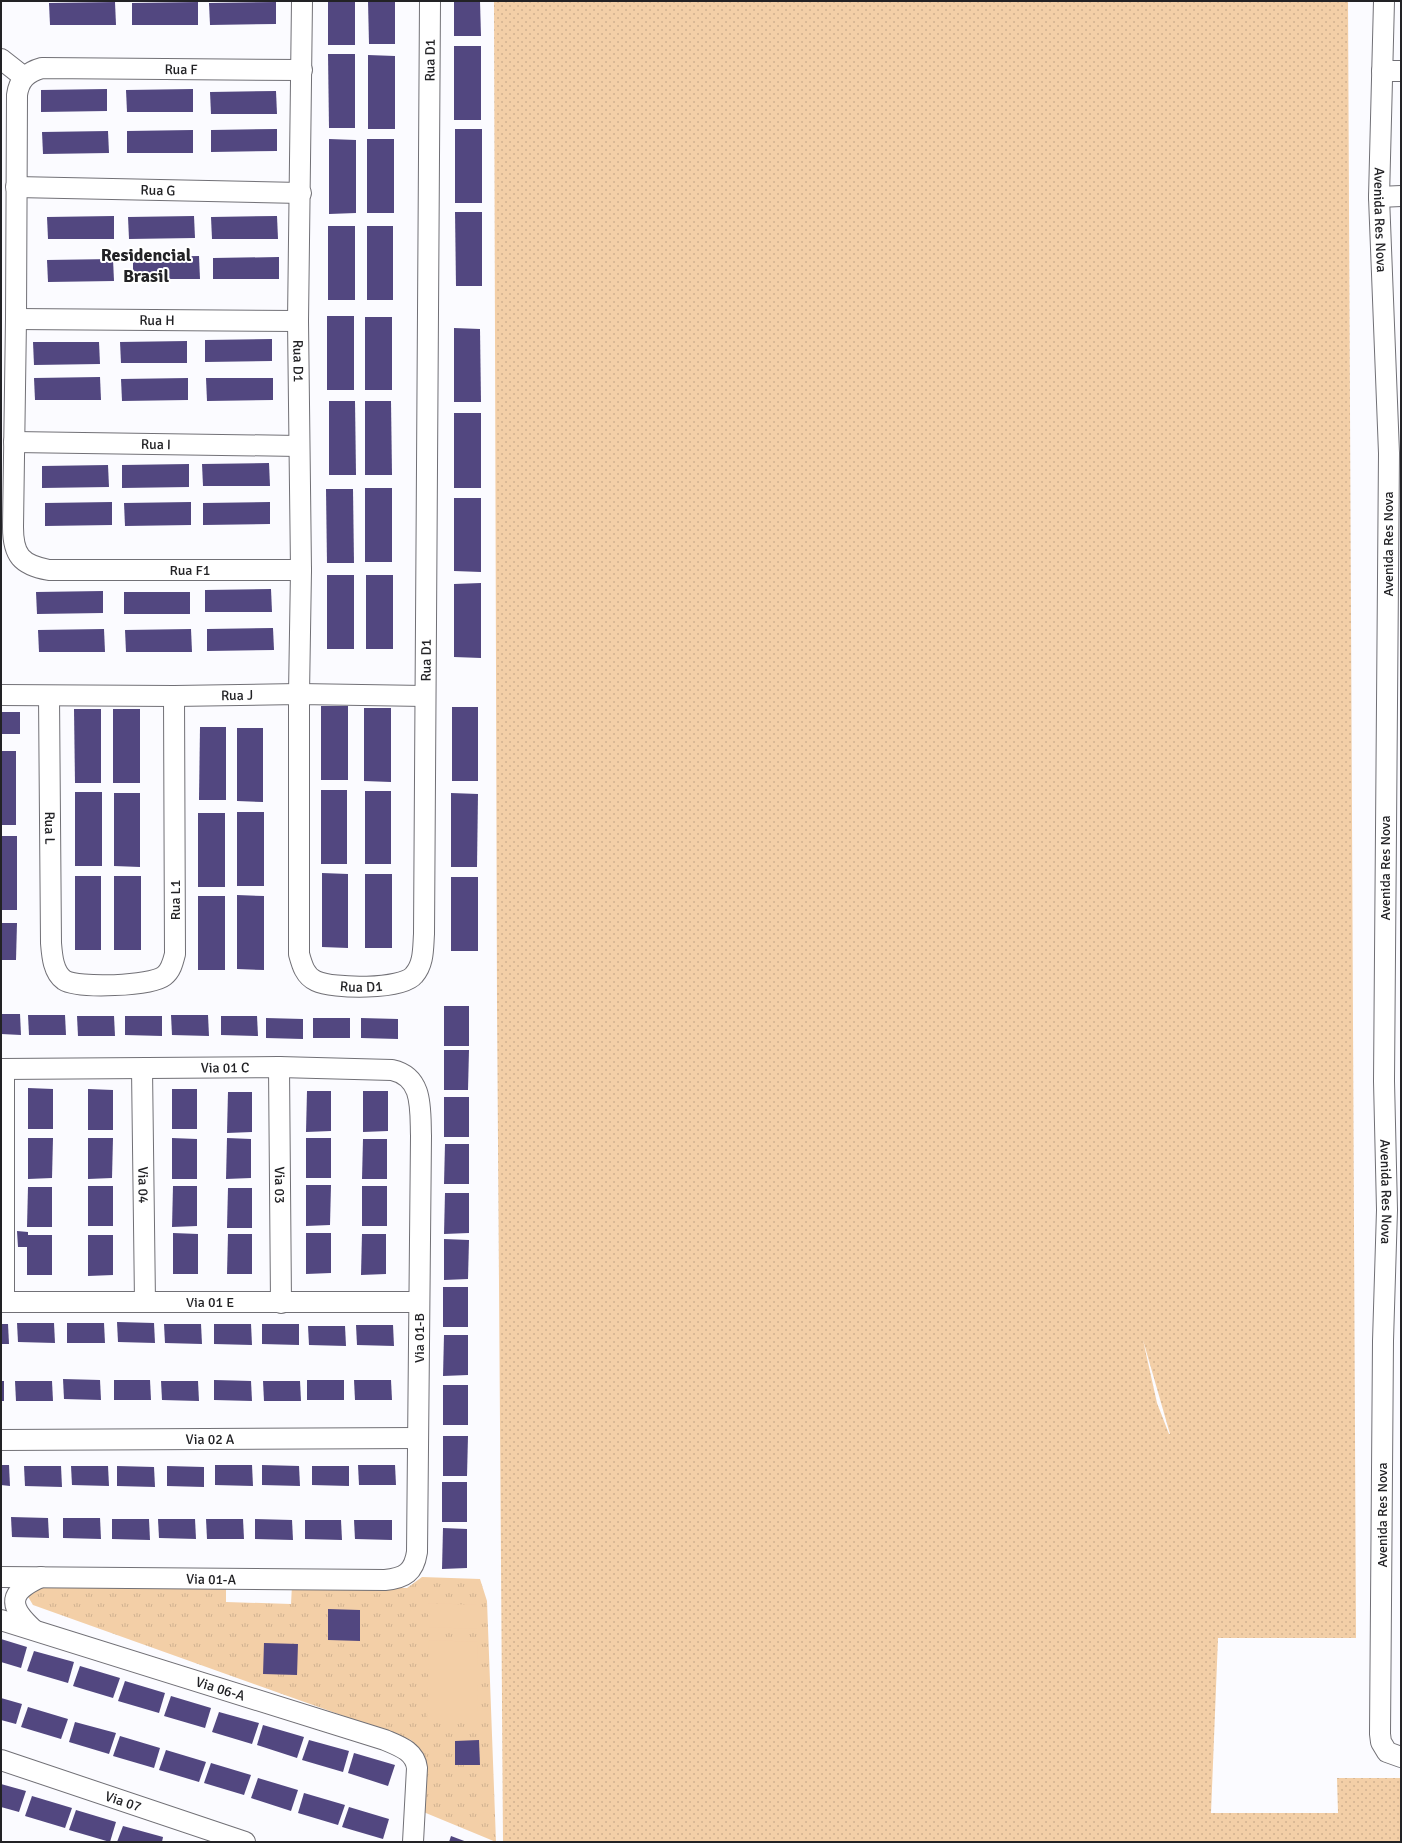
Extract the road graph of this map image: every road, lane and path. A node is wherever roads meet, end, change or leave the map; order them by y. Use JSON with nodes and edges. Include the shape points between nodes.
{"nodes":[{"id":1,"x":302,"y":1,"type":"edge"},
{"id":2,"x":430,"y":1,"type":"edge"},
{"id":3,"x":1384,"y":1,"type":"edge"},
{"id":4,"x":1,"y":59,"type":"edge"},
{"id":5,"x":302,"y":70,"type":"junction"},
{"id":6,"x":1392,"y":71,"type":"edge"},
{"id":7,"x":24,"y":77,"type":"junction"},
{"id":8,"x":16,"y":187,"type":"junction"},
{"id":9,"x":301,"y":193,"type":"junction"},
{"id":10,"x":1401,"y":196,"type":"edge"},
{"id":11,"x":1379,"y":197,"type":"junction"},
{"id":12,"x":16,"y":319,"type":"junction"},
{"id":13,"x":298,"y":321,"type":"junction"},
{"id":14,"x":1392,"y":323,"type":"edge"},
{"id":15,"x":14,"y":442,"type":"junction"},
{"id":16,"x":299,"y":446,"type":"junction"},
{"id":17,"x":1395,"y":452,"type":"edge"},
{"id":18,"x":301,"y":570,"type":"junction"},
{"id":19,"x":299,"y":694,"type":"junction"},
{"id":20,"x":1,"y":695,"type":"edge"},
{"id":21,"x":49,"y":696,"type":"junction"},
{"id":22,"x":174,"y":696,"type":"junction"},
{"id":23,"x":425,"y":696,"type":"junction"},
{"id":24,"x":54,"y":960,"type":"joint"},
{"id":25,"x":279,"y":1067,"type":"junction"},
{"id":26,"x":2,"y":1069,"type":"edge"},
{"id":27,"x":142,"y":1069,"type":"junction"},
{"id":28,"x":1392,"y":1082,"type":"edge"},
{"id":29,"x":420,"y":1114,"type":"joint"},
{"id":30,"x":1394,"y":1211,"type":"edge"},
{"id":31,"x":2,"y":1302,"type":"edge"},
{"id":32,"x":145,"y":1302,"type":"junction"},
{"id":33,"x":419,"y":1302,"type":"junction"},
{"id":34,"x":281,"y":1303,"type":"junction"},
{"id":35,"x":1392,"y":1341,"type":"edge"},
{"id":36,"x":418,"y":1438,"type":"junction"},
{"id":37,"x":1,"y":1440,"type":"edge"},
{"id":38,"x":415,"y":1563,"type":"joint"},
{"id":39,"x":1,"y":1577,"type":"edge"},
{"id":40,"x":41,"y":1577,"type":"junction"},
{"id":41,"x":1,"y":1620,"type":"edge"},
{"id":42,"x":33,"y":1630,"type":"junction"},
{"id":43,"x":1401,"y":1757,"type":"edge"},
{"id":44,"x":1,"y":1760,"type":"edge"},
{"id":45,"x":245,"y":1842,"type":"edge"},
{"id":46,"x":413,"y":1842,"type":"edge"}],
"edges":[{"from":1,"to":5,"type":"street","name":"Rua D1"},
{"from":2,"to":23,"type":"street","name":"Rua D1"},
{"from":3,"to":6,"type":"street","name":"Avenida Res Nova"},
{"from":4,"to":7,"type":"street"},
{"from":5,"to":7,"type":"street","name":"Rua F","via":[[59,67],[34,70]]},
{"from":5,"to":9,"type":"street","name":"Rua D1"},
{"from":6,"to":11,"type":"street","name":"Avenida Res Nova"},
{"from":7,"to":8,"type":"street","name":"Rua F1","via":[[19,84],[17,95]]},
{"from":8,"to":9,"type":"street","name":"Rua G"},
{"from":8,"to":12,"type":"street","name":"Rua F1"},
{"from":9,"to":13,"type":"street","name":"Rua D1"},
{"from":10,"to":11,"type":"street"},
{"from":11,"to":14,"type":"street","name":"Avenida Res Nova"},
{"from":12,"to":13,"type":"street","name":"Rua H"},
{"from":12,"to":15,"type":"street","name":"Rua F1"},
{"from":13,"to":16,"type":"street","name":"Rua D1"},
{"from":14,"to":17,"type":"street","name":"Avenida Res Nova"},
{"from":15,"to":16,"type":"street","name":"Rua I"},
{"from":15,"to":18,"type":"street","name":"Rua F1","via":[[13,540],[17,555],[30,566],[78,571]]},
{"from":16,"to":18,"type":"street","name":"Rua D1"},
{"from":17,"to":28,"type":"street","name":"Avenida Res Nova"},
{"from":18,"to":19,"type":"street","name":"Rua D1"},
{"from":19,"to":22,"type":"street","name":"Rua J"},
{"from":19,"to":23,"type":"street","name":"Rua J"},
{"from":19,"to":23,"type":"street","name":"Rua D1","via":[[300,954],[305,970],[316,981],[333,985],[363,986],[391,985],[407,980],[420,966],[424,934]]},
{"from":20,"to":21,"type":"street","name":"Rua J"},
{"from":21,"to":22,"type":"street","name":"Rua J"},
{"from":21,"to":24,"type":"street","name":"Rua L","via":[[51,943]]},
{"from":22,"to":24,"type":"street","name":"Rua L1","via":[[175,954],[170,971],[163,977],[144,983],[74,983],[62,978]]},
{"from":25,"to":27,"type":"street","name":"Via 01 C"},
{"from":25,"to":29,"type":"street","name":"Via 01 C","via":[[397,1072],[406,1075],[415,1086]]},
{"from":25,"to":34,"type":"street","name":"Via 03"},
{"from":26,"to":27,"type":"street","name":"Via 01 C"},
{"from":26,"to":31,"type":"street"},
{"from":27,"to":32,"type":"street","name":"Via 04"},
{"from":28,"to":30,"type":"street","name":"Avenida Res Nova"},
{"from":29,"to":33,"type":"street","name":"Via 01-B"},
{"from":30,"to":35,"type":"street","name":"Avenida Res Nova"},
{"from":31,"to":32,"type":"street","name":"Via 01 E"},
{"from":32,"to":34,"type":"street","name":"Via 01 E"},
{"from":33,"to":34,"type":"street","name":"Via 01 E"},
{"from":33,"to":36,"type":"street","name":"Via 01-B"},
{"from":35,"to":43,"type":"street","name":"Avenida Res Nova","via":[[1380,1734],[1387,1752]]},
{"from":36,"to":37,"type":"street","name":"Via 02 A"},
{"from":36,"to":38,"type":"street","name":"Via 01-B"},
{"from":38,"to":40,"type":"street","name":"Via 01-A","via":[[407,1574],[385,1580]]},
{"from":39,"to":40,"type":"street","name":"Via 01-A"},
{"from":40,"to":42,"type":"street","via":[[25,1585],[16,1596],[16,1610]]},
{"from":41,"to":42,"type":"street","name":"Via 06-A"},
{"from":42,"to":46,"type":"street","name":"Via 06-A","via":[[402,1747],[413,1757],[416,1764]]},
{"from":44,"to":45,"type":"street","name":"Via 07"}]}
